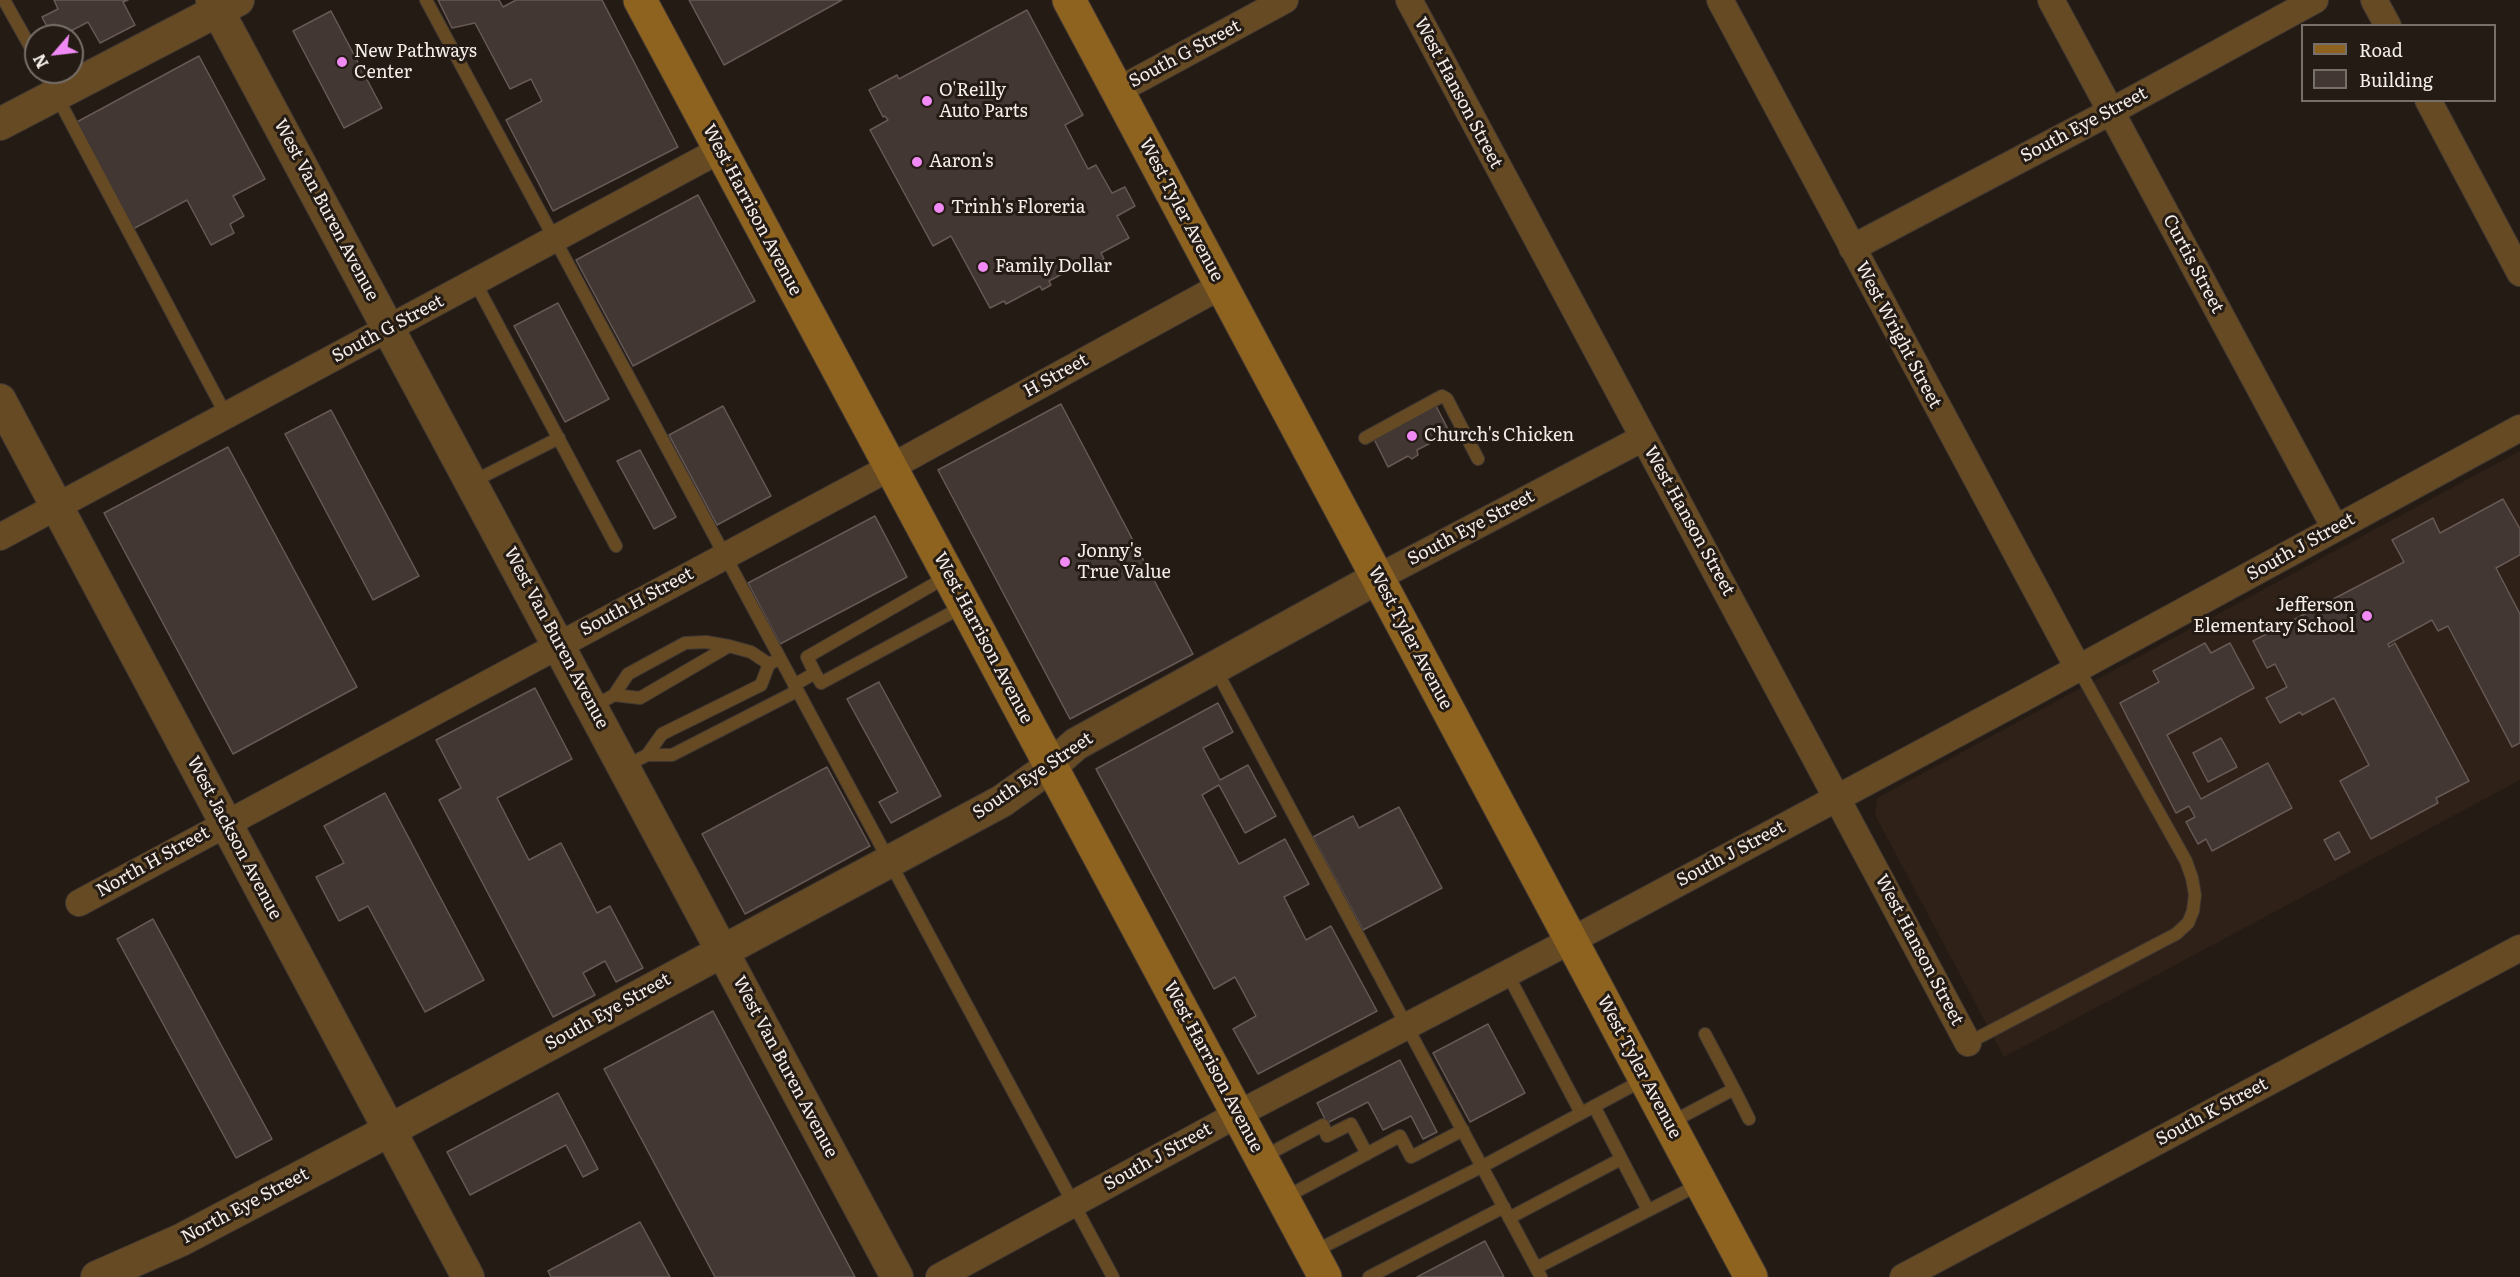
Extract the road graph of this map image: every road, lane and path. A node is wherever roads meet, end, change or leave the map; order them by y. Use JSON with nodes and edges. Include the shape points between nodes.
{"nodes":[{"id":1,"x":4,"y":0,"type":"edge"},
{"id":2,"x":426,"y":0,"type":"edge"},
{"id":3,"x":640,"y":0,"type":"edge"},
{"id":4,"x":1068,"y":0,"type":"edge"},
{"id":5,"x":1285,"y":0,"type":"edge"},
{"id":6,"x":1408,"y":0,"type":"edge"},
{"id":7,"x":1720,"y":0,"type":"edge"},
{"id":8,"x":2051,"y":0,"type":"edge"},
{"id":9,"x":2315,"y":0,"type":"edge"},
{"id":10,"x":2374,"y":0,"type":"edge"},
{"id":11,"x":223,"y":4,"type":"edge"},
{"id":12,"x":2387,"y":24,"type":"edge"},
{"id":13,"x":24,"y":36,"type":"edge"},
{"id":14,"x":84,"y":67,"type":"edge"},
{"id":15,"x":49,"y":84,"type":"edge"},
{"id":16,"x":51,"y":84,"type":"edge"},
{"id":17,"x":1117,"y":91,"type":"junction"},
{"id":18,"x":2429,"y":102,"type":"edge"},
{"id":19,"x":2110,"y":112,"type":"junction"},
{"id":20,"x":0,"y":124,"type":"edge"},
{"id":21,"x":720,"y":150,"type":"junction"},
{"id":22,"x":554,"y":239,"type":"junction"},
{"id":23,"x":1852,"y":248,"type":"junction"},
{"id":24,"x":2520,"y":273,"type":"edge"},
{"id":25,"x":475,"y":282,"type":"junction"},
{"id":26,"x":1221,"y":286,"type":"junction"},
{"id":27,"x":390,"y":328,"type":"junction"},
{"id":28,"x":0,"y":400,"type":"edge"},
{"id":29,"x":226,"y":415,"type":"junction"},
{"id":30,"x":2520,"y":428,"type":"edge"},
{"id":31,"x":558,"y":438,"type":"junction"},
{"id":32,"x":1365,"y":438,"type":"dead end"},
{"id":33,"x":1643,"y":438,"type":"junction"},
{"id":34,"x":1478,"y":459,"type":"dead end"},
{"id":35,"x":891,"y":467,"type":"junction"},
{"id":36,"x":472,"y":482,"type":"junction"},
{"id":37,"x":56,"y":507,"type":"junction"},
{"id":38,"x":2336,"y":528,"type":"junction"},
{"id":39,"x":0,"y":537,"type":"edge"},
{"id":40,"x":616,"y":546,"type":"dead end"},
{"id":41,"x":724,"y":556,"type":"junction"},
{"id":42,"x":949,"y":576,"type":"junction"},
{"id":43,"x":1377,"y":578,"type":"junction"},
{"id":44,"x":965,"y":605,"type":"junction"},
{"id":45,"x":559,"y":644,"type":"junction"},
{"id":46,"x":729,"y":646,"type":"junction"},
{"id":47,"x":774,"y":661,"type":"junction"},
{"id":48,"x":1215,"y":668,"type":"junction"},
{"id":49,"x":2078,"y":668,"type":"junction"},
{"id":50,"x":815,"y":673,"type":"junction"},
{"id":51,"x":795,"y":688,"type":"junction"},
{"id":52,"x":604,"y":701,"type":"junction"},
{"id":53,"x":636,"y":761,"type":"junction"},
{"id":54,"x":1051,"y":766,"type":"junction"},
{"id":55,"x":1838,"y":797,"type":"junction"},
{"id":56,"x":226,"y":822,"type":"junction"},
{"id":57,"x":889,"y":861,"type":"junction"},
{"id":58,"x":79,"y":903,"type":"dead end"},
{"id":59,"x":1571,"y":939,"type":"junction"},
{"id":60,"x":2520,"y":948,"type":"edge"},
{"id":61,"x":722,"y":950,"type":"junction"},
{"id":62,"x":1507,"y":973,"type":"junction"},
{"id":63,"x":1407,"y":1025,"type":"junction"},
{"id":64,"x":1705,"y":1034,"type":"dead end"},
{"id":65,"x":1968,"y":1043,"type":"joint"},
{"id":66,"x":1645,"y":1079,"type":"junction"},
{"id":67,"x":1734,"y":1089,"type":"junction"},
{"id":68,"x":1594,"y":1107,"type":"junction"},
{"id":69,"x":1581,"y":1113,"type":"junction"},
{"id":70,"x":1238,"y":1114,"type":"junction"},
{"id":71,"x":1749,"y":1119,"type":"dead end"},
{"id":72,"x":1669,"y":1124,"type":"junction"},
{"id":73,"x":390,"y":1130,"type":"junction"},
{"id":74,"x":1463,"y":1130,"type":"junction"},
{"id":75,"x":1367,"y":1154,"type":"junction"},
{"id":76,"x":1262,"y":1158,"type":"junction"},
{"id":77,"x":1621,"y":1159,"type":"junction"},
{"id":78,"x":1483,"y":1166,"type":"junction"},
{"id":79,"x":1701,"y":1184,"type":"junction"},
{"id":80,"x":1283,"y":1199,"type":"junction"},
{"id":81,"x":1073,"y":1204,"type":"junction"},
{"id":82,"x":1648,"y":1210,"type":"junction"},
{"id":83,"x":1507,"y":1212,"type":"junction"},
{"id":84,"x":1318,"y":1265,"type":"edge"},
{"id":85,"x":1538,"y":1272,"type":"edge"},
{"id":86,"x":97,"y":1277,"type":"edge"},
{"id":87,"x":468,"y":1277,"type":"edge"},
{"id":88,"x":897,"y":1277,"type":"edge"},
{"id":89,"x":939,"y":1277,"type":"edge"},
{"id":90,"x":1113,"y":1277,"type":"edge"},
{"id":91,"x":1369,"y":1277,"type":"edge"},
{"id":92,"x":1751,"y":1277,"type":"edge"},
{"id":93,"x":1904,"y":1277,"type":"edge"}],
"edges":[{"from":1,"to":13,"type":"lane"},
{"from":2,"to":22,"type":"lane"},
{"from":3,"to":21,"type":"main road","name":"West Harrison Avenue"},
{"from":4,"to":17,"type":"main road","name":"West Tyler Avenue"},
{"from":5,"to":17,"type":"street","name":"South G Street"},
{"from":6,"to":33,"type":"street","name":"West Hanson Street"},
{"from":7,"to":23,"type":"street","name":"West Wright Street"},
{"from":8,"to":19,"type":"street","name":"Curtis Street"},
{"from":9,"to":19,"type":"street","name":"South Eye Street"},
{"from":10,"to":12,"type":"street"},
{"from":11,"to":14,"type":"street"},
{"from":11,"to":27,"type":"street","name":"West Van Buren Avenue"},
{"from":15,"to":20,"type":"street"},
{"from":16,"to":29,"type":"lane"},
{"from":17,"to":26,"type":"main road","name":"West Tyler Avenue"},
{"from":18,"to":24,"type":"street"},
{"from":19,"to":23,"type":"street","name":"South Eye Street"},
{"from":19,"to":38,"type":"street","name":"Curtis Street"},
{"from":21,"to":22,"type":"street","name":"South G Street"},
{"from":21,"to":35,"type":"main road","name":"West Harrison Avenue"},
{"from":22,"to":25,"type":"street","name":"South G Street"},
{"from":22,"to":41,"type":"lane"},
{"from":23,"to":49,"type":"street","name":"West Wright Street"},
{"from":25,"to":27,"type":"street","name":"South G Street"},
{"from":25,"to":31,"type":"lane"},
{"from":26,"to":35,"type":"street","name":"H Street"},
{"from":26,"to":43,"type":"main road","name":"West Tyler Avenue"},
{"from":27,"to":29,"type":"street","name":"South G Street"},
{"from":27,"to":36,"type":"street","name":"West Van Buren Avenue"},
{"from":28,"to":37,"type":"street","name":"West Jackson Avenue"},
{"from":29,"to":37,"type":"street","name":"South G Street"},
{"from":30,"to":38,"type":"street","name":"South J Street"},
{"from":31,"to":36,"type":"lane"},
{"from":31,"to":40,"type":"lane"},
{"from":32,"to":34,"type":"lane","via":[[1443,396]]},
{"from":33,"to":43,"type":"street","name":"South Eye Street"},
{"from":33,"to":55,"type":"street","name":"West Hanson Street"},
{"from":35,"to":41,"type":"street","name":"South H Street"},
{"from":35,"to":42,"type":"main road","name":"West Harrison Avenue"},
{"from":36,"to":45,"type":"street","name":"West Van Buren Avenue"},
{"from":37,"to":39,"type":"street","name":"South G Street"},
{"from":37,"to":56,"type":"street","name":"West Jackson Avenue"},
{"from":38,"to":49,"type":"street","name":"South J Street"},
{"from":41,"to":45,"type":"street","name":"South H Street"},
{"from":41,"to":47,"type":"lane"},
{"from":42,"to":44,"type":"main road","name":"West Harrison Avenue"},
{"from":42,"to":50,"type":"lane","via":[[807,657]]},
{"from":43,"to":48,"type":"street","name":"South Eye Street"},
{"from":43,"to":59,"type":"main road","name":"West Tyler Avenue"},
{"from":44,"to":50,"type":"lane","via":[[821,683]]},
{"from":44,"to":54,"type":"main road","name":"West Harrison Avenue"},
{"from":45,"to":52,"type":"street","name":"West Van Buren Avenue"},
{"from":45,"to":56,"type":"street","name":"South H Street"},
{"from":46,"to":47,"type":"lane"},
{"from":46,"to":52,"type":"lane","via":[[640,698]]},
{"from":46,"to":52,"type":"lane","via":[[686,643],[628,674]]},
{"from":47,"to":51,"type":"lane"},
{"from":47,"to":53,"type":"lane","via":[[761,685],[662,734]]},
{"from":48,"to":54,"type":"street","name":"South Eye Street","via":[[1076,744]]},
{"from":48,"to":63,"type":"lane"},
{"from":49,"to":55,"type":"street","name":"South J Street"},
{"from":49,"to":65,"type":"lane","via":[[2186,861],[2195,895],[2193,910],[2176,934]]},
{"from":50,"to":51,"type":"lane"},
{"from":51,"to":53,"type":"lane","via":[[672,755]]},
{"from":51,"to":57,"type":"lane"},
{"from":52,"to":53,"type":"street","name":"West Van Buren Avenue"},
{"from":53,"to":61,"type":"street","name":"West Van Buren Avenue"},
{"from":54,"to":57,"type":"street","name":"South Eye Street","via":[[1002,801]]},
{"from":54,"to":70,"type":"main road","name":"West Harrison Avenue"},
{"from":55,"to":59,"type":"street","name":"South J Street"},
{"from":55,"to":65,"type":"street","name":"West Hanson Street"},
{"from":56,"to":58,"type":"street","name":"North H Street"},
{"from":56,"to":73,"type":"street","name":"West Jackson Avenue"},
{"from":57,"to":61,"type":"street","name":"South Eye Street"},
{"from":57,"to":81,"type":"lane"},
{"from":59,"to":62,"type":"street","name":"South J Street"},
{"from":59,"to":66,"type":"main road","name":"West Tyler Avenue"},
{"from":60,"to":93,"type":"street","name":"South K Street"},
{"from":61,"to":73,"type":"street","name":"South Eye Street"},
{"from":61,"to":88,"type":"street","name":"West Van Buren Avenue"},
{"from":62,"to":63,"type":"street","name":"South J Street"},
{"from":62,"to":69,"type":"lane"},
{"from":63,"to":70,"type":"street","name":"South J Street"},
{"from":63,"to":74,"type":"lane"},
{"from":64,"to":67,"type":"lane"},
{"from":66,"to":68,"type":"lane"},
{"from":66,"to":72,"type":"main road","name":"West Tyler Avenue"},
{"from":67,"to":71,"type":"lane"},
{"from":67,"to":72,"type":"lane"},
{"from":68,"to":69,"type":"lane"},
{"from":68,"to":77,"type":"lane"},
{"from":69,"to":78,"type":"lane"},
{"from":70,"to":76,"type":"main road","name":"West Harrison Avenue"},
{"from":70,"to":81,"type":"street","name":"South J Street"},
{"from":72,"to":79,"type":"main road","name":"West Tyler Avenue"},
{"from":73,"to":86,"type":"street","name":"North Eye Street","via":[[181,1240]]},
{"from":73,"to":87,"type":"street","name":"West Jackson Avenue"},
{"from":74,"to":75,"type":"lane","via":[[1411,1157],[1400,1136]]},
{"from":74,"to":78,"type":"lane"},
{"from":75,"to":76,"type":"lane","via":[[1351,1124],[1327,1136],[1323,1125]]},
{"from":75,"to":80,"type":"lane"},
{"from":76,"to":80,"type":"main road","name":"West Harrison Avenue"},
{"from":77,"to":82,"type":"lane"},
{"from":77,"to":83,"type":"lane"},
{"from":78,"to":83,"type":"lane"},
{"from":78,"to":84,"type":"lane"},
{"from":79,"to":82,"type":"lane"},
{"from":79,"to":92,"type":"main road","name":"West Tyler Avenue"},
{"from":80,"to":84,"type":"main road","name":"West Harrison Avenue"},
{"from":81,"to":89,"type":"street","name":"South J Street"},
{"from":81,"to":90,"type":"lane"},
{"from":82,"to":85,"type":"lane"},
{"from":83,"to":85,"type":"lane"},
{"from":83,"to":91,"type":"lane"}]}
